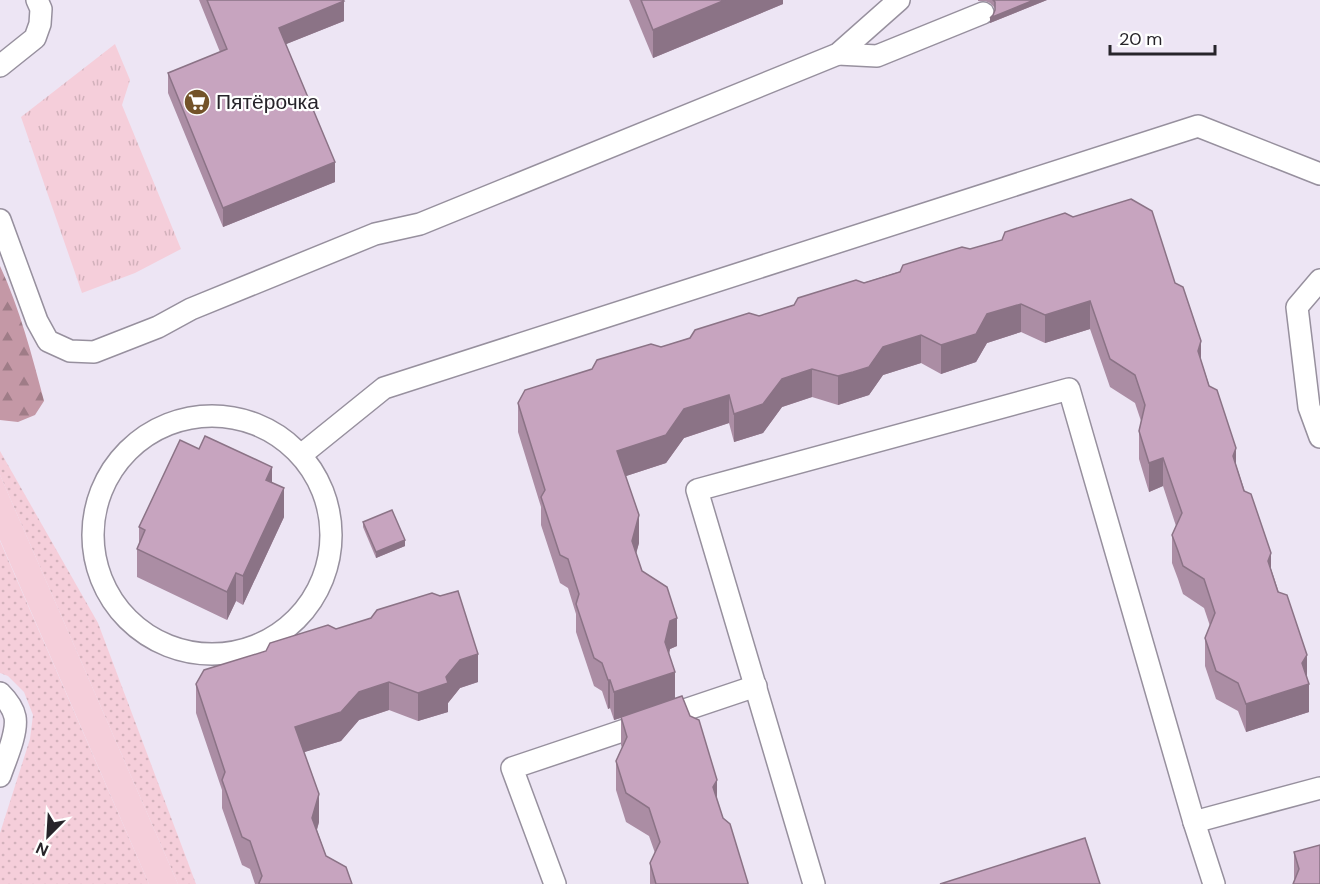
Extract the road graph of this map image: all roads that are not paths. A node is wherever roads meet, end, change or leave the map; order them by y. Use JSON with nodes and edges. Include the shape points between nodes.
{"nodes":[{"id":1,"x":37,"y":0,"type":"edge"},
{"id":2,"x":899,"y":0,"type":"edge"},
{"id":3,"x":983,"y":13,"type":"dead end"},
{"id":4,"x":838,"y":54,"type":"junction"},
{"id":5,"x":0,"y":66,"type":"edge"},
{"id":6,"x":1320,"y":174,"type":"edge"},
{"id":7,"x":0,"y":220,"type":"edge"},
{"id":8,"x":1320,"y":280,"type":"edge"},
{"id":9,"x":1320,"y":437,"type":"edge"},
{"id":10,"x":300,"y":455,"type":"junction"},
{"id":11,"x":756,"y":686,"type":"junction"},
{"id":12,"x":0,"y":693,"type":"edge"},
{"id":13,"x":0,"y":776,"type":"edge"},
{"id":14,"x":1320,"y":788,"type":"edge"},
{"id":15,"x":1194,"y":822,"type":"junction"},
{"id":16,"x":555,"y":884,"type":"edge"},
{"id":17,"x":814,"y":884,"type":"edge"},
{"id":18,"x":1214,"y":884,"type":"edge"}],
"edges":[{"from":1,"to":5,"type":"lane","via":[[41,9],[35,38]]},
{"from":2,"to":4,"type":"lane"},
{"from":3,"to":4,"type":"lane","via":[[877,56]]},
{"from":4,"to":7,"type":"lane","via":[[420,224],[375,234],[94,352],[70,351],[48,341]]},
{"from":6,"to":10,"type":"lane","via":[[1198,126],[384,388]]},
{"from":8,"to":9,"type":"lane","via":[[1297,307],[1309,406]]},
{"from":10,"to":10,"type":"lane","via":[[260,426],[237,418],[212,416],[163,427],[123,455],[99,499],[93,532],[99,572],[124,615],[164,644],[188,652],[213,654],[238,652],[261,644],[302,615],[326,572],[331,522],[326,498]]},
{"from":11,"to":15,"type":"lane","via":[[697,490],[1069,389]]},
{"from":11,"to":16,"type":"lane","via":[[512,768]]},
{"from":11,"to":17,"type":"lane"},
{"from":12,"to":13,"type":"lane","via":[[9,702],[15,718]]},
{"from":14,"to":15,"type":"lane"},
{"from":15,"to":18,"type":"lane"}]}
